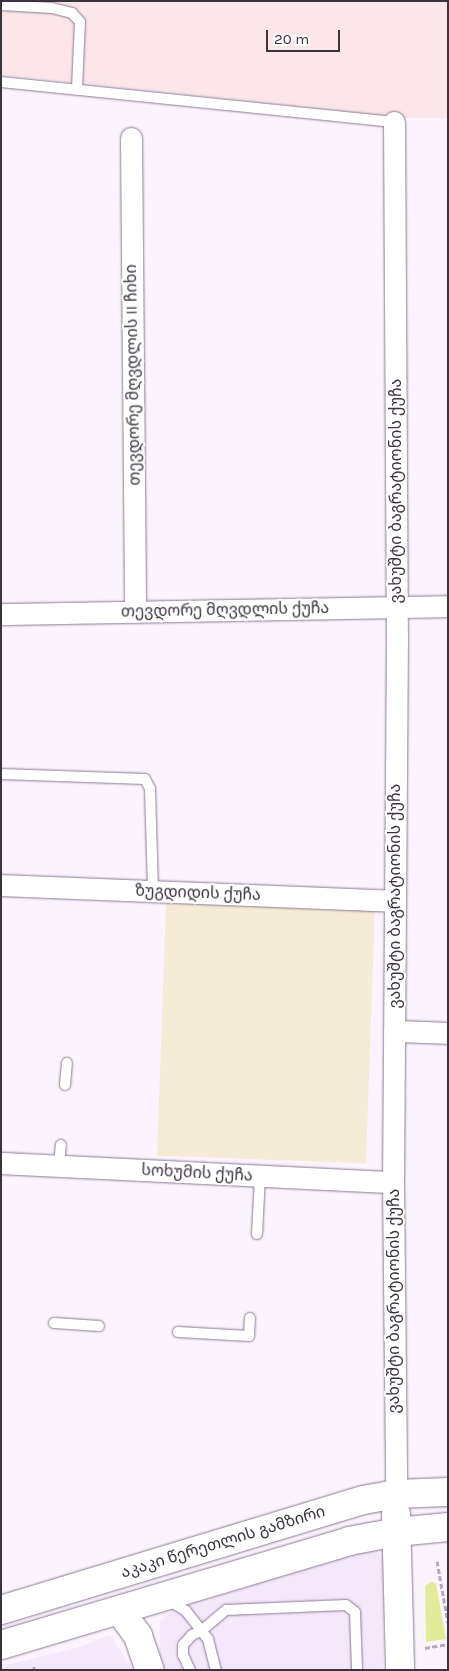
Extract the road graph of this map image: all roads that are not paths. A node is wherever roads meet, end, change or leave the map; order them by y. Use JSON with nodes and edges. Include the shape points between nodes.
{"nodes":[{"id":1,"x":1,"y":5,"type":"edge"},
{"id":2,"x":1,"y":82,"type":"edge"},
{"id":3,"x":77,"y":90,"type":"junction"},
{"id":4,"x":394,"y":122,"type":"joint"},
{"id":5,"x":130,"y":138,"type":"dead end"},
{"id":6,"x":448,"y":606,"type":"edge"},
{"id":7,"x":397,"y":608,"type":"junction"},
{"id":8,"x":135,"y":612,"type":"junction"},
{"id":9,"x":1,"y":614,"type":"edge"},
{"id":10,"x":1,"y":774,"type":"edge"},
{"id":11,"x":1,"y":885,"type":"edge"},
{"id":12,"x":152,"y":891,"type":"junction"},
{"id":13,"x":395,"y":901,"type":"junction"},
{"id":14,"x":394,"y":1031,"type":"junction"},
{"id":15,"x":448,"y":1033,"type":"edge"},
{"id":16,"x":66,"y":1063,"type":"dead end"},
{"id":17,"x":65,"y":1085,"type":"dead end"},
{"id":18,"x":1,"y":1163,"type":"edge"},
{"id":19,"x":260,"y":1176,"type":"junction"},
{"id":20,"x":393,"y":1182,"type":"junction"},
{"id":21,"x":257,"y":1234,"type":"dead end"},
{"id":22,"x":250,"y":1318,"type":"dead end"},
{"id":23,"x":54,"y":1323,"type":"dead end"},
{"id":24,"x":99,"y":1326,"type":"dead end"},
{"id":25,"x":178,"y":1332,"type":"dead end"},
{"id":26,"x":448,"y":1492,"type":"edge"},
{"id":27,"x":396,"y":1494,"type":"junction"},
{"id":28,"x":448,"y":1527,"type":"edge"},
{"id":29,"x":397,"y":1532,"type":"junction"},
{"id":30,"x":163,"y":1597,"type":"junction"},
{"id":31,"x":1,"y":1610,"type":"edge"},
{"id":32,"x":120,"y":1611,"type":"junction"},
{"id":33,"x":201,"y":1631,"type":"junction"},
{"id":34,"x":1,"y":1645,"type":"edge"},
{"id":35,"x":150,"y":1670,"type":"edge"},
{"id":36,"x":190,"y":1670,"type":"edge"},
{"id":37,"x":216,"y":1670,"type":"edge"},
{"id":38,"x":357,"y":1670,"type":"edge"},
{"id":39,"x":400,"y":1670,"type":"edge"}],
"edges":[{"from":1,"to":3,"type":"lane","via":[[52,8],[72,13],[80,22]]},
{"from":2,"to":3,"type":"lane"},
{"from":3,"to":4,"type":"lane"},
{"from":4,"to":7,"type":"street","name":"ვახუშტი ბაგრატიონის ქუჩა"},
{"from":5,"to":8,"type":"street","name":"თევდორე მღვდლის II ჩიხი"},
{"from":6,"to":7,"type":"street","name":"თევდორე მღვდლის ქუჩა"},
{"from":7,"to":8,"type":"street","name":"თევდორე მღვდლის ქუჩა"},
{"from":7,"to":13,"type":"street","name":"ვახუშტი ბაგრატიონის ქუჩა"},
{"from":8,"to":9,"type":"street","name":"თევდორე მღვდლის ქუჩა"},
{"from":10,"to":12,"type":"lane","via":[[145,779],[150,789]]},
{"from":11,"to":12,"type":"street","name":"ზუგდიდის ქუჩა"},
{"from":12,"to":13,"type":"street","name":"ზუგდიდის ქუჩა"},
{"from":13,"to":14,"type":"street","name":"ვახუშტი ბაგრატიონის ქუჩა"},
{"from":14,"to":15,"type":"street"},
{"from":14,"to":20,"type":"street","name":"ვახუშტი ბაგრატიონის ქუჩა"},
{"from":16,"to":17,"type":"lane"},
{"from":18,"to":19,"type":"street","name":"სოხუმის ქუჩა","via":[[60,1156]]},
{"from":19,"to":20,"type":"street","name":"სოხუმის ქუჩა"},
{"from":19,"to":21,"type":"lane"},
{"from":20,"to":27,"type":"street","name":"ვახუშტი ბაგრატიონის ქუჩა"},
{"from":22,"to":25,"type":"lane","via":[[249,1336]]},
{"from":23,"to":24,"type":"lane"},
{"from":26,"to":27,"type":"main road","name":"აკაკი წერეთლის გამზირი"},
{"from":27,"to":29,"type":"main road","name":"ვახუშტი ბაგრატიონის ქუჩა"},
{"from":27,"to":31,"type":"main road","name":"აკაკი წერეთლის გამზირი","via":[[364,1500]]},
{"from":28,"to":29,"type":"main road"},
{"from":29,"to":30,"type":"main road","via":[[301,1554]]},
{"from":29,"to":39,"type":"main road","name":"ვახუშტი ბაგრატიონის ქუჩა"},
{"from":30,"to":32,"type":"main road"},
{"from":30,"to":33,"type":"lane","via":[[186,1612]]},
{"from":32,"to":34,"type":"main road"},
{"from":32,"to":35,"type":"main road","via":[[138,1636]]},
{"from":33,"to":36,"type":"lane","via":[[192,1634],[183,1645],[183,1655]]},
{"from":33,"to":37,"type":"lane","via":[[208,1639]]},
{"from":33,"to":38,"type":"lane","via":[[226,1610],[346,1605],[356,1612]]}]}
